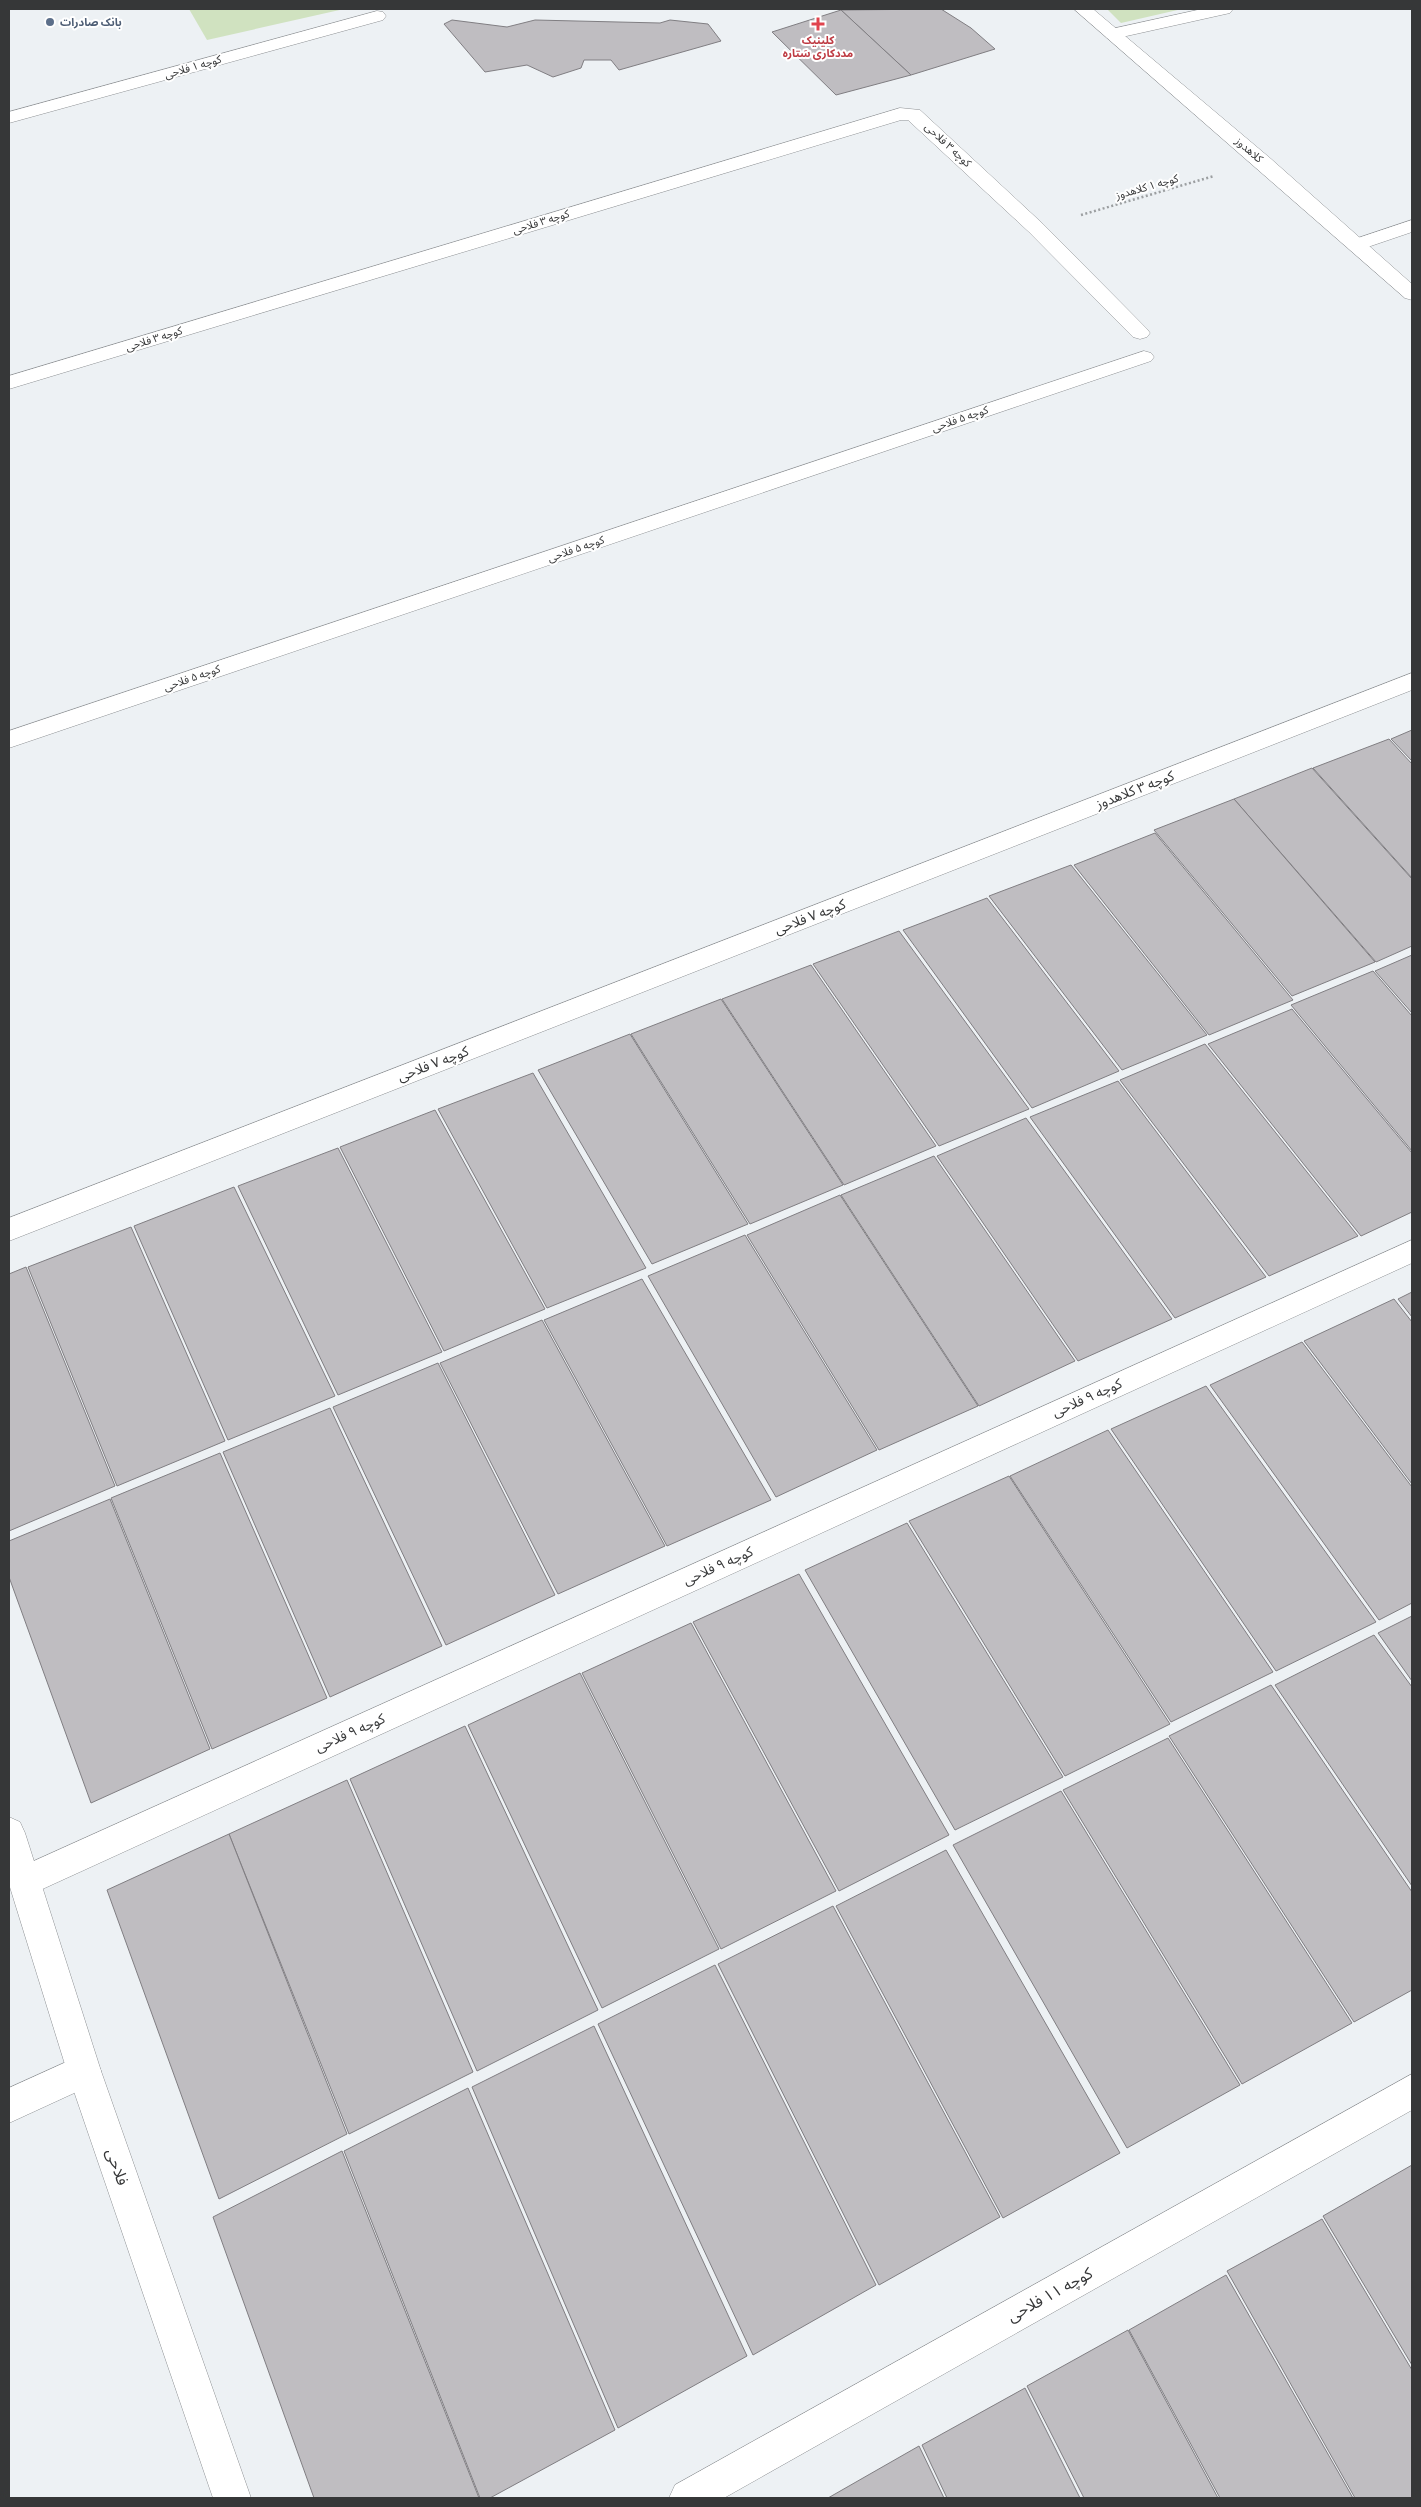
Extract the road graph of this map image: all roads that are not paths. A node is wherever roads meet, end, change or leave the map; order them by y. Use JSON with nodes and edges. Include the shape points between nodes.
{"nodes":[{"id":1,"x":1083,"y":9,"type":"edge"},
{"id":2,"x":1224,"y":9,"type":"edge"},
{"id":3,"x":377,"y":16,"type":"dead end"},
{"id":4,"x":1114,"y":34,"type":"junction"},
{"id":5,"x":9,"y":118,"type":"edge"},
{"id":6,"x":1412,"y":226,"type":"edge"},
{"id":7,"x":1356,"y":245,"type":"junction"},
{"id":8,"x":1412,"y":294,"type":"edge"},
{"id":9,"x":1140,"y":333,"type":"dead end"},
{"id":10,"x":1144,"y":357,"type":"dead end"},
{"id":11,"x":9,"y":382,"type":"edge"},
{"id":12,"x":1412,"y":681,"type":"edge"},
{"id":13,"x":9,"y":740,"type":"edge"},
{"id":14,"x":857,"y":899,"type":"joint"},
{"id":15,"x":9,"y":1230,"type":"edge"},
{"id":16,"x":1412,"y":1251,"type":"edge"},
{"id":17,"x":9,"y":1833,"type":"edge"},
{"id":18,"x":25,"y":1881,"type":"junction"},
{"id":19,"x":84,"y":2070,"type":"junction"},
{"id":20,"x":1412,"y":2091,"type":"edge"},
{"id":21,"x":9,"y":2106,"type":"edge"},
{"id":22,"x":232,"y":2498,"type":"edge"},
{"id":23,"x":688,"y":2498,"type":"edge"}],
"edges":[{"from":1,"to":4,"type":"street","name":"کلاهدوز"},
{"from":2,"to":4,"type":"street"},
{"from":3,"to":5,"type":"street","name":"کوچه ۱ فلاحی"},
{"from":4,"to":7,"type":"street","name":"کلاهدوز"},
{"from":6,"to":7,"type":"street"},
{"from":7,"to":8,"type":"street","name":"کلاهدوز"},
{"from":9,"to":11,"type":"street","name":"کوچه ۳ فلاحی","via":[[920,118],[913,114],[900,114]]},
{"from":10,"to":13,"type":"street","name":"کوچه ۵ فلاحی"},
{"from":12,"to":14,"type":"street","name":"کوچه ۳ کلاهدوز"},
{"from":14,"to":15,"type":"street","name":"کوچه ۷ فلاحی"},
{"from":16,"to":18,"type":"street","name":"کوچه ۹ فلاحی"},
{"from":17,"to":18,"type":"street","name":"فلاحی"},
{"from":18,"to":19,"type":"street","name":"فلاحی"},
{"from":19,"to":21,"type":"street"},
{"from":19,"to":22,"type":"street","name":"فلاحی"},
{"from":20,"to":23,"type":"street","name":"کوچه ۱۱ فلاحی"}]}
